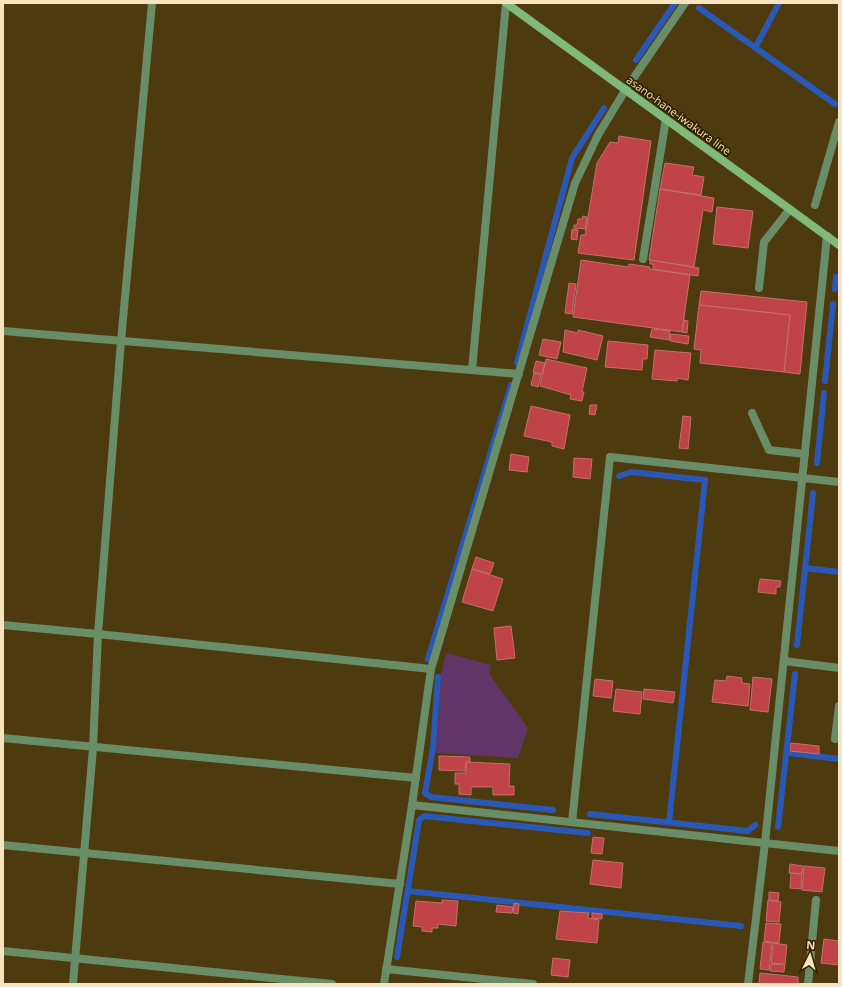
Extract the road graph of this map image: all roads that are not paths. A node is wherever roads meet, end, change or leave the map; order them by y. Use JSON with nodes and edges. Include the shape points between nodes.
{"nodes":[{"id":1,"x":152,"y":3,"type":"edge"},
{"id":2,"x":506,"y":3,"type":"edge"},
{"id":3,"x":685,"y":3,"type":"edge"},
{"id":4,"x":626,"y":90,"type":"junction"},
{"id":5,"x":666,"y":119,"type":"junction"},
{"id":6,"x":839,"y":122,"type":"edge"},
{"id":7,"x":815,"y":206,"type":"dead end"},
{"id":8,"x":790,"y":209,"type":"junction"},
{"id":9,"x":827,"y":236,"type":"junction"},
{"id":10,"x":839,"y":245,"type":"edge"},
{"id":11,"x":643,"y":259,"type":"dead end"},
{"id":12,"x":759,"y":288,"type":"dead end"},
{"id":13,"x":3,"y":331,"type":"edge"},
{"id":14,"x":121,"y":341,"type":"junction"},
{"id":15,"x":472,"y":370,"type":"junction"},
{"id":16,"x":519,"y":374,"type":"junction"},
{"id":17,"x":752,"y":413,"type":"dead end"},
{"id":18,"x":805,"y":454,"type":"junction"},
{"id":19,"x":803,"y":478,"type":"junction"},
{"id":20,"x":839,"y":482,"type":"edge"},
{"id":21,"x":3,"y":625,"type":"edge"},
{"id":22,"x":98,"y":634,"type":"junction"},
{"id":23,"x":784,"y":662,"type":"junction"},
{"id":24,"x":839,"y":668,"type":"edge"},
{"id":25,"x":431,"y":669,"type":"junction"},
{"id":26,"x":839,"y":706,"type":"edge"},
{"id":27,"x":3,"y":738,"type":"edge"},
{"id":28,"x":835,"y":739,"type":"dead end"},
{"id":29,"x":93,"y":748,"type":"junction"},
{"id":30,"x":416,"y":778,"type":"junction"},
{"id":31,"x":412,"y":805,"type":"junction"},
{"id":32,"x":572,"y":822,"type":"junction"},
{"id":33,"x":765,"y":843,"type":"junction"},
{"id":34,"x":3,"y":845,"type":"edge"},
{"id":35,"x":839,"y":851,"type":"edge"},
{"id":36,"x":84,"y":852,"type":"junction"},
{"id":37,"x":400,"y":884,"type":"junction"},
{"id":38,"x":816,"y":900,"type":"dead end"},
{"id":39,"x":3,"y":951,"type":"edge"},
{"id":40,"x":75,"y":958,"type":"junction"},
{"id":41,"x":386,"y":969,"type":"junction"},
{"id":42,"x":73,"y":984,"type":"edge"},
{"id":43,"x":332,"y":984,"type":"edge"},
{"id":44,"x":384,"y":984,"type":"edge"},
{"id":45,"x":533,"y":984,"type":"edge"},
{"id":46,"x":748,"y":984,"type":"edge"},
{"id":47,"x":808,"y":984,"type":"edge"}],
"edges":[{"from":1,"to":14,"type":"street"},
{"from":2,"to":4,"type":"main road","name":"asano-hane-iwakura line"},
{"from":2,"to":15,"type":"street"},
{"from":3,"to":4,"type":"street"},
{"from":4,"to":5,"type":"main road","name":"asano-hane-iwakura line"},
{"from":4,"to":16,"type":"street","via":[[598,135],[575,184]]},
{"from":5,"to":8,"type":"main road","name":"asano-hane-iwakura line"},
{"from":5,"to":11,"type":"street"},
{"from":6,"to":7,"type":"street"},
{"from":8,"to":9,"type":"main road","name":"asano-hane-iwakura line"},
{"from":8,"to":12,"type":"street","via":[[764,242]]},
{"from":9,"to":10,"type":"main road","name":"asano-hane-iwakura line"},
{"from":9,"to":18,"type":"street"},
{"from":13,"to":14,"type":"street"},
{"from":14,"to":15,"type":"street"},
{"from":14,"to":22,"type":"street"},
{"from":15,"to":16,"type":"street"},
{"from":16,"to":25,"type":"street"},
{"from":17,"to":18,"type":"street","via":[[769,450]]},
{"from":18,"to":19,"type":"street"},
{"from":19,"to":20,"type":"street"},
{"from":19,"to":23,"type":"street"},
{"from":19,"to":32,"type":"street","via":[[610,457]]},
{"from":21,"to":22,"type":"street"},
{"from":22,"to":25,"type":"street"},
{"from":22,"to":29,"type":"street"},
{"from":23,"to":24,"type":"street"},
{"from":23,"to":33,"type":"street"},
{"from":25,"to":30,"type":"street"},
{"from":26,"to":28,"type":"street"},
{"from":27,"to":29,"type":"street"},
{"from":29,"to":30,"type":"street"},
{"from":29,"to":36,"type":"street"},
{"from":30,"to":31,"type":"street"},
{"from":31,"to":32,"type":"street"},
{"from":31,"to":37,"type":"street"},
{"from":32,"to":33,"type":"street"},
{"from":33,"to":35,"type":"street"},
{"from":33,"to":46,"type":"street"},
{"from":34,"to":36,"type":"street"},
{"from":36,"to":37,"type":"street"},
{"from":36,"to":40,"type":"street"},
{"from":37,"to":41,"type":"street"},
{"from":38,"to":47,"type":"street"},
{"from":39,"to":40,"type":"street"},
{"from":40,"to":42,"type":"street"},
{"from":40,"to":43,"type":"street"},
{"from":41,"to":44,"type":"street"},
{"from":41,"to":45,"type":"street"}]}
